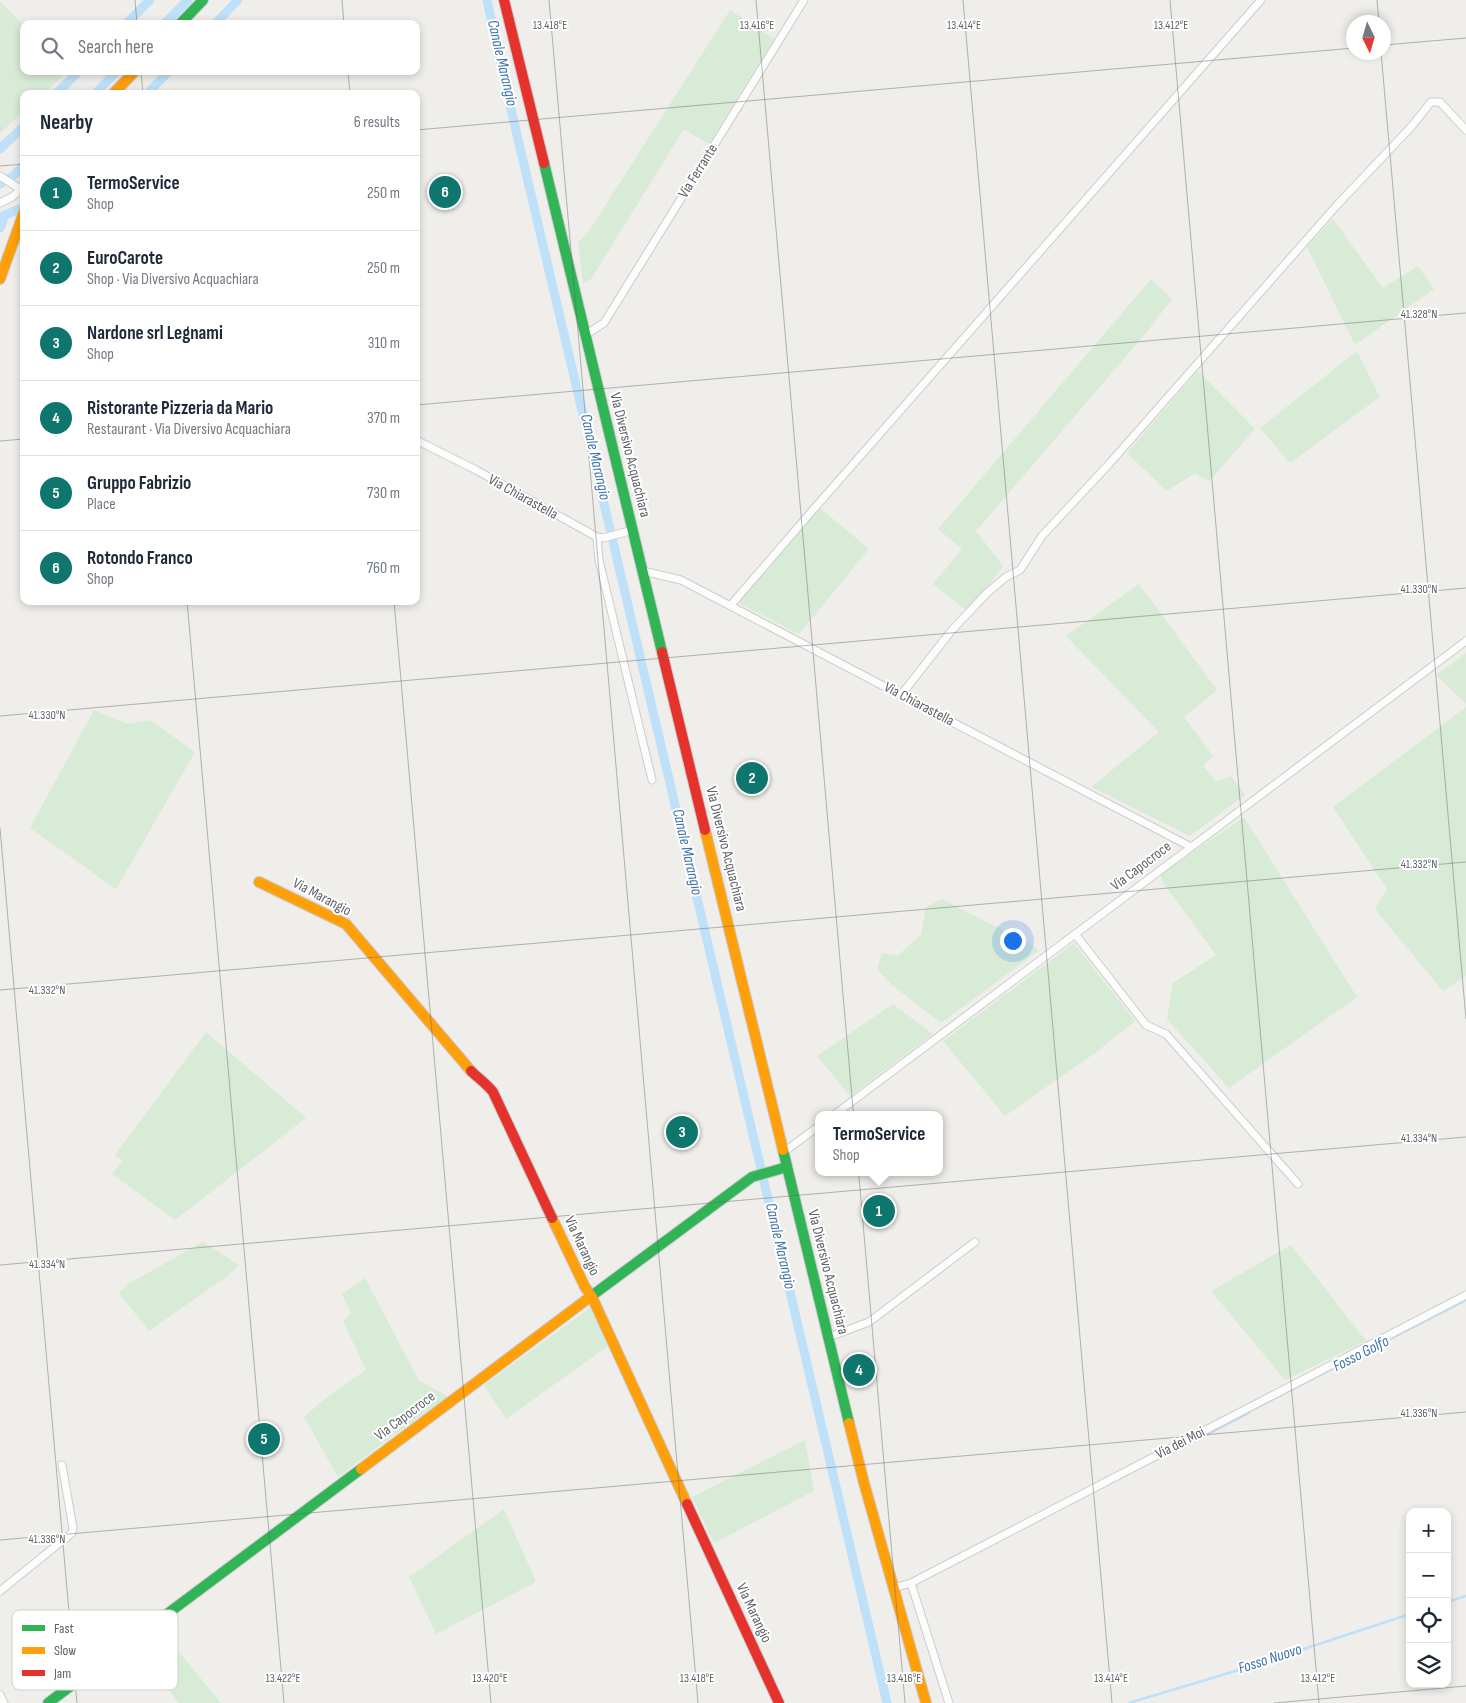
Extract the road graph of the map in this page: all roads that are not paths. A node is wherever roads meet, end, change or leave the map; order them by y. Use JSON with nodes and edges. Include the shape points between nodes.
{"nodes":[{"id":1,"x":203,"y":0,"type":"edge"},
{"id":2,"x":504,"y":0,"type":"edge"},
{"id":3,"x":804,"y":0,"type":"edge"},
{"id":4,"x":1261,"y":0,"type":"edge"},
{"id":5,"x":184,"y":20,"type":"edge"},
{"id":6,"x":131,"y":75,"type":"edge"},
{"id":7,"x":118,"y":90,"type":"edge"},
{"id":8,"x":1466,"y":130,"type":"edge"},
{"id":9,"x":0,"y":176,"type":"edge"},
{"id":10,"x":20,"y":186,"type":"edge"},
{"id":11,"x":20,"y":188,"type":"edge"},
{"id":12,"x":0,"y":203,"type":"edge"},
{"id":13,"x":20,"y":234,"type":"edge"},
{"id":14,"x":0,"y":279,"type":"edge"},
{"id":15,"x":585,"y":335,"type":"junction"},
{"id":16,"x":420,"y":442,"type":"edge"},
{"id":17,"x":633,"y":530,"type":"junction"},
{"id":18,"x":600,"y":537,"type":"junction"},
{"id":19,"x":643,"y":571,"type":"junction"},
{"id":20,"x":731,"y":606,"type":"junction"},
{"id":21,"x":1466,"y":641,"type":"edge"},
{"id":22,"x":901,"y":695,"type":"junction"},
{"id":23,"x":652,"y":780,"type":"dead end"},
{"id":24,"x":1191,"y":847,"type":"junction"},
{"id":25,"x":259,"y":882,"type":"dead end"},
{"id":26,"x":1075,"y":934,"type":"junction"},
{"id":27,"x":839,"y":1111,"type":"edge"},
{"id":28,"x":815,"y":1129,"type":"edge"},
{"id":29,"x":784,"y":1152,"type":"junction"},
{"id":30,"x":783,"y":1169,"type":"junction"},
{"id":31,"x":1298,"y":1184,"type":"dead end"},
{"id":32,"x":975,"y":1242,"type":"dead end"},
{"id":33,"x":1466,"y":1295,"type":"edge"},
{"id":34,"x":592,"y":1297,"type":"junction"},
{"id":35,"x":829,"y":1337,"type":"junction"},
{"id":36,"x":62,"y":1466,"type":"dead end"},
{"id":37,"x":910,"y":1582,"type":"junction"},
{"id":38,"x":893,"y":1588,"type":"junction"},
{"id":39,"x":0,"y":1591,"type":"edge"},
{"id":40,"x":173,"y":1610,"type":"edge"},
{"id":41,"x":65,"y":1690,"type":"edge"},
{"id":42,"x":0,"y":1695,"type":"edge"},
{"id":43,"x":4,"y":1703,"type":"edge"},
{"id":44,"x":48,"y":1703,"type":"edge"},
{"id":45,"x":779,"y":1703,"type":"edge"},
{"id":46,"x":926,"y":1703,"type":"edge"},
{"id":47,"x":950,"y":1703,"type":"edge"}],
"edges":[{"from":1,"to":5,"type":"street"},
{"from":2,"to":15,"type":"street","name":"Via Diversivo Acquachiara"},
{"from":3,"to":15,"type":"street","name":"Via Ferrante","via":[[604,323]]},
{"from":4,"to":20,"type":"street"},
{"from":6,"to":7,"type":"street"},
{"from":8,"to":22,"type":"street","via":[[1440,102],[1431,102],[1042,536],[1020,570],[988,592],[952,630]]},
{"from":9,"to":10,"type":"street"},
{"from":11,"to":12,"type":"street"},
{"from":13,"to":14,"type":"street"},
{"from":15,"to":17,"type":"street","name":"Via Diversivo Acquachiara"},
{"from":16,"to":18,"type":"street","name":"Via Chiarastella"},
{"from":17,"to":18,"type":"street"},
{"from":17,"to":19,"type":"street","name":"Via Diversivo Acquachiara"},
{"from":18,"to":23,"type":"street","via":[[599,560]]},
{"from":19,"to":20,"type":"street","name":"Via Chiarastella","via":[[681,580]]},
{"from":19,"to":29,"type":"street","name":"Via Diversivo Acquachiara"},
{"from":20,"to":22,"type":"street","name":"Via Chiarastella"},
{"from":21,"to":24,"type":"street","name":"Via Capocroce"},
{"from":22,"to":24,"type":"street","name":"Via Chiarastella"},
{"from":24,"to":26,"type":"street","name":"Via Capocroce"},
{"from":25,"to":34,"type":"street","name":"Via Marangio","via":[[346,924],[480,1081],[486,1083]]},
{"from":26,"to":27,"type":"street","name":"Via Capocroce"},
{"from":26,"to":31,"type":"street","via":[[1146,1025],[1166,1034]]},
{"from":28,"to":29,"type":"street"},
{"from":29,"to":30,"type":"street","name":"Via Diversivo Acquachiara"},
{"from":30,"to":34,"type":"street","name":"Via Capocroce","via":[[752,1177]]},
{"from":30,"to":35,"type":"street","name":"Via Diversivo Acquachiara"},
{"from":32,"to":35,"type":"street","via":[[869,1322]]},
{"from":33,"to":37,"type":"street","name":"Via dei Moi"},
{"from":34,"to":40,"type":"street","name":"Via Capocroce"},
{"from":34,"to":45,"type":"street","name":"Via Marangio"},
{"from":35,"to":38,"type":"street","name":"Via Diversivo Acquachiara"},
{"from":36,"to":39,"type":"street","via":[[72,1533]]},
{"from":37,"to":38,"type":"street","name":"Via dei Moi"},
{"from":37,"to":47,"type":"street"},
{"from":38,"to":46,"type":"street","name":"Via Diversivo Acquachiara"},
{"from":41,"to":44,"type":"street","name":"Via Capocroce"},
{"from":42,"to":43,"type":"street"}]}
